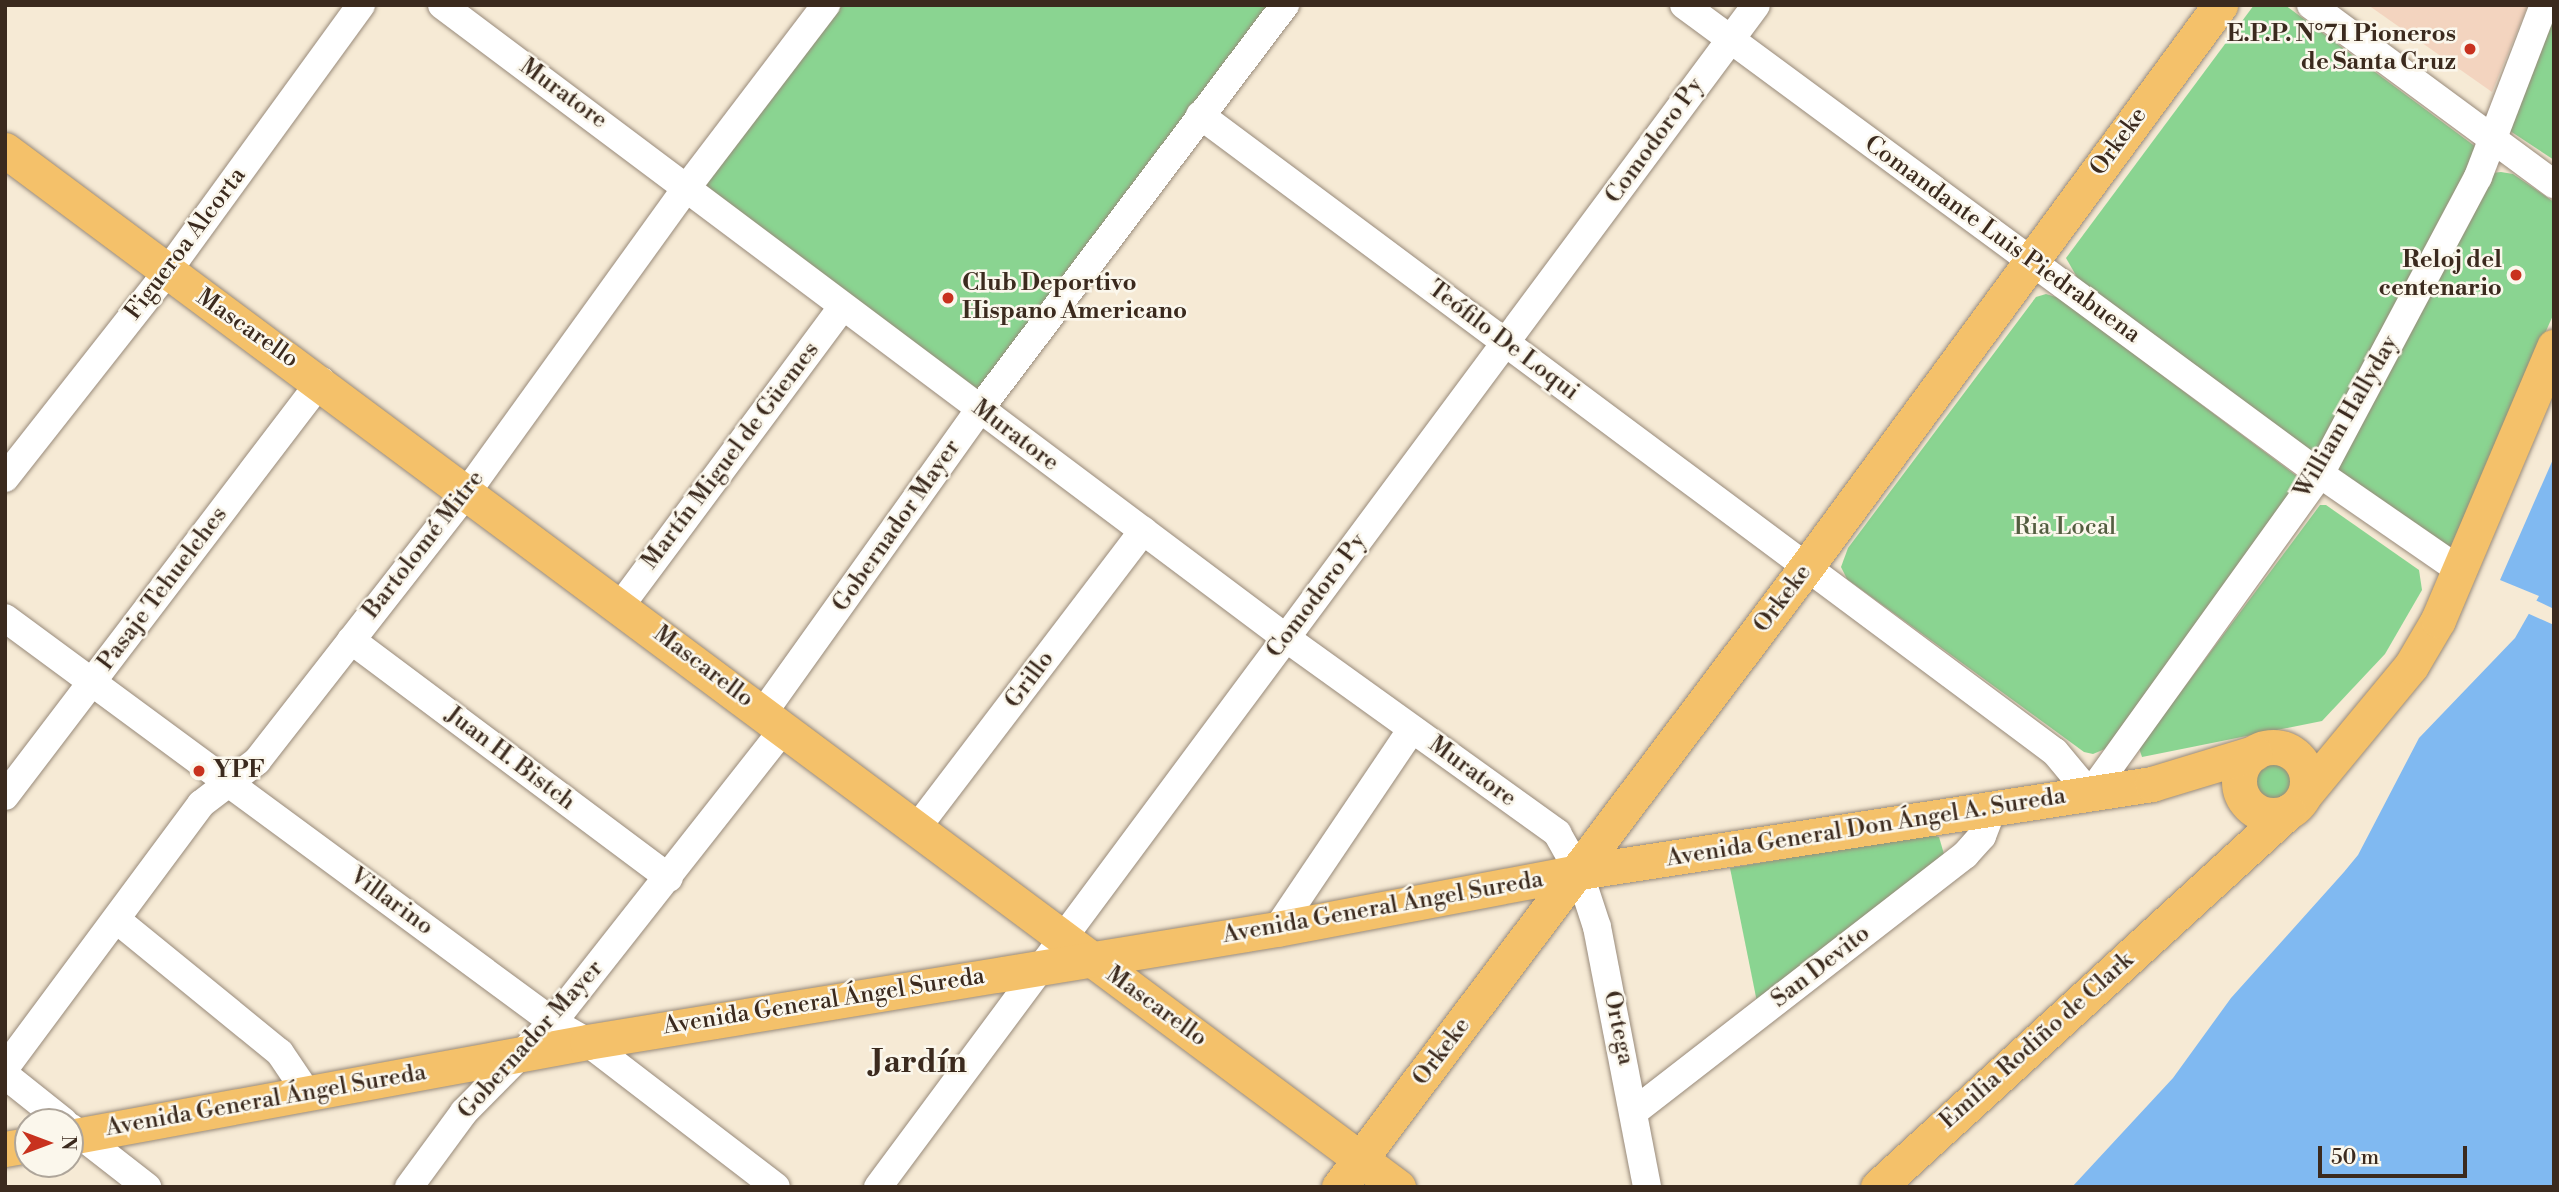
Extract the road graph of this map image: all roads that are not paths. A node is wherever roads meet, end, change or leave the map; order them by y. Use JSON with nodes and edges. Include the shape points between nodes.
{"nodes":[{"id":1,"x":361,"y":5,"type":"edge"},
{"id":2,"x":442,"y":5,"type":"edge"},
{"id":3,"x":826,"y":5,"type":"edge"},
{"id":4,"x":1285,"y":5,"type":"edge"},
{"id":5,"x":1684,"y":5,"type":"edge"},
{"id":6,"x":1756,"y":5,"type":"edge"},
{"id":7,"x":2220,"y":5,"type":"edge"},
{"id":8,"x":2311,"y":5,"type":"edge"},
{"id":9,"x":2544,"y":5,"type":"edge"},
{"id":10,"x":1730,"y":40,"type":"junction"},
{"id":11,"x":1200,"y":115,"type":"junction"},
{"id":12,"x":2490,"y":139,"type":"junction"},
{"id":13,"x":5,"y":150,"type":"edge"},
{"id":14,"x":2554,"y":184,"type":"edge"},
{"id":15,"x":688,"y":186,"type":"junction"},
{"id":16,"x":2031,"y":262,"type":"junction"},
{"id":17,"x":167,"y":272,"type":"junction"},
{"id":18,"x":842,"y":307,"type":"junction"},
{"id":19,"x":1505,"y":344,"type":"junction"},
{"id":20,"x":2554,"y":346,"type":"edge"},
{"id":21,"x":321,"y":381,"type":"junction"},
{"id":22,"x":979,"y":410,"type":"junction"},
{"id":23,"x":5,"y":478,"type":"edge"},
{"id":24,"x":2330,"y":481,"type":"junction"},
{"id":25,"x":467,"y":492,"type":"junction"},
{"id":26,"x":1143,"y":531,"type":"junction"},
{"id":27,"x":1807,"y":566,"type":"junction"},
{"id":28,"x":2459,"y":570,"type":"junction"},
{"id":29,"x":621,"y":605,"type":"junction"},
{"id":30,"x":5,"y":618,"type":"edge"},
{"id":31,"x":1286,"y":638,"type":"junction"},
{"id":32,"x":351,"y":640,"type":"junction"},
{"id":33,"x":93,"y":680,"type":"junction"},
{"id":34,"x":2385,"y":700,"type":"junction"},
{"id":35,"x":774,"y":721,"type":"junction"},
{"id":36,"x":1412,"y":729,"type":"junction"},
{"id":37,"x":2266,"y":750,"type":"junction"},
{"id":38,"x":229,"y":783,"type":"junction"},
{"id":39,"x":2152,"y":784,"type":"junction"},
{"id":40,"x":2090,"y":794,"type":"junction"},
{"id":41,"x":5,"y":796,"type":"edge"},
{"id":42,"x":2246,"y":801,"type":"junction"},
{"id":43,"x":2296,"y":803,"type":"junction"},
{"id":44,"x":1992,"y":810,"type":"junction"},
{"id":45,"x":916,"y":829,"type":"junction"},
{"id":46,"x":1579,"y":872,"type":"junction"},
{"id":47,"x":669,"y":878,"type":"junction"},
{"id":48,"x":2198,"y":897,"type":"junction"},
{"id":49,"x":117,"y":920,"type":"junction"},
{"id":50,"x":1277,"y":929,"type":"junction"},
{"id":51,"x":1061,"y":936,"type":"junction"},
{"id":52,"x":1091,"y":959,"type":"junction"},
{"id":53,"x":1039,"y":967,"type":"junction"},
{"id":54,"x":553,"y":1022,"type":"junction"},
{"id":55,"x":587,"y":1042,"type":"junction"},
{"id":56,"x":523,"y":1055,"type":"junction"},
{"id":57,"x":5,"y":1068,"type":"edge"},
{"id":58,"x":5,"y":1075,"type":"edge"},
{"id":59,"x":307,"y":1093,"type":"junction"},
{"id":60,"x":45,"y":1108,"type":"edge"},
{"id":61,"x":1635,"y":1111,"type":"junction"},
{"id":62,"x":84,"y":1128,"type":"edge"},
{"id":63,"x":84,"y":1140,"type":"edge"},
{"id":64,"x":1360,"y":1158,"type":"junction"},
{"id":65,"x":148,"y":1187,"type":"edge"},
{"id":66,"x":410,"y":1187,"type":"edge"},
{"id":67,"x":776,"y":1187,"type":"edge"},
{"id":68,"x":878,"y":1187,"type":"edge"},
{"id":69,"x":1339,"y":1187,"type":"edge"},
{"id":70,"x":1398,"y":1187,"type":"edge"},
{"id":71,"x":1647,"y":1187,"type":"edge"},
{"id":72,"x":1878,"y":1187,"type":"edge"}],
"edges":[{"from":1,"to":17,"type":"street","name":"Figueroa Alcorta"},
{"from":2,"to":15,"type":"street","name":"Muratore"},
{"from":3,"to":15,"type":"street","name":"Bartolomé Mitre"},
{"from":4,"to":11,"type":"street","name":"Gobernador Mayer"},
{"from":5,"to":10,"type":"street","name":"Comandante Luis Piedrabuena"},
{"from":6,"to":10,"type":"street","name":"Comodoro Py"},
{"from":7,"to":16,"type":"main road","name":"Orkeke"},
{"from":8,"to":12,"type":"street"},
{"from":9,"to":12,"type":"street","name":"William Hallyday"},
{"from":10,"to":16,"type":"street","name":"Comandante Luis Piedrabuena"},
{"from":10,"to":19,"type":"street","name":"Comodoro Py"},
{"from":11,"to":19,"type":"street","name":"Teófilo De Loqui"},
{"from":11,"to":22,"type":"street","name":"Gobernador Mayer"},
{"from":12,"to":14,"type":"street"},
{"from":12,"to":24,"type":"street","name":"William Hallyday","via":[[2478,177]]},
{"from":13,"to":17,"type":"main road","name":"Mascarello"},
{"from":15,"to":18,"type":"street","name":"Muratore"},
{"from":15,"to":25,"type":"street","name":"Bartolomé Mitre"},
{"from":16,"to":24,"type":"street","name":"Comandante Luis Piedrabuena"},
{"from":16,"to":27,"type":"main road","name":"Orkeke"},
{"from":17,"to":21,"type":"main road","name":"Mascarello"},
{"from":17,"to":23,"type":"street","name":"Figueroa Alcorta"},
{"from":18,"to":22,"type":"street","name":"Muratore"},
{"from":18,"to":29,"type":"street","name":"Martín Miguel de Güemes"},
{"from":19,"to":27,"type":"street","name":"Teófilo De Loqui"},
{"from":19,"to":31,"type":"street","name":"Comodoro Py"},
{"from":20,"to":28,"type":"main road","name":"Emilia Rodiño de Clark"},
{"from":21,"to":25,"type":"main road","name":"Mascarello"},
{"from":21,"to":33,"type":"street","name":"Pasaje Tehuelches"},
{"from":22,"to":26,"type":"street","name":"Muratore"},
{"from":22,"to":35,"type":"street","name":"Gobernador Mayer"},
{"from":24,"to":28,"type":"street","name":"Comandante Luis Piedrabuena"},
{"from":24,"to":40,"type":"street","name":"William Hallyday"},
{"from":25,"to":29,"type":"main road","name":"Mascarello"},
{"from":25,"to":32,"type":"street","name":"Bartolomé Mitre"},
{"from":26,"to":31,"type":"street","name":"Muratore"},
{"from":26,"to":45,"type":"street","name":"Grillo"},
{"from":27,"to":40,"type":"street","name":"Teófilo De Loqui","via":[[2054,752]]},
{"from":27,"to":46,"type":"main road","name":"Orkeke"},
{"from":28,"to":34,"type":"main road","name":"Emilia Rodiño de Clark","via":[[2412,666]]},
{"from":29,"to":35,"type":"main road","name":"Mascarello"},
{"from":30,"to":33,"type":"street","name":"Villarino"},
{"from":31,"to":36,"type":"street","name":"Muratore"},
{"from":31,"to":51,"type":"street","name":"Comodoro Py"},
{"from":32,"to":38,"type":"street","name":"Bartolomé Mitre","via":[[257,761]]},
{"from":32,"to":47,"type":"street","name":"Juan H. Bistch"},
{"from":33,"to":38,"type":"street","name":"Villarino"},
{"from":33,"to":41,"type":"street","name":"Pasaje Tehuelches"},
{"from":34,"to":37,"type":"main road","name":"Avenida General Don Ángel A. Sureda","via":[[2333,735]]},
{"from":34,"to":43,"type":"main road","name":"Emilia Rodiño de Clark"},
{"from":35,"to":45,"type":"main road","name":"Mascarello"},
{"from":35,"to":47,"type":"street","name":"Gobernador Mayer"},
{"from":36,"to":46,"type":"street","name":"Muratore","via":[[1557,833]]},
{"from":36,"to":50,"type":"street"},
{"from":37,"to":39,"type":"main road","name":"Avenida General Don Ángel A. Sureda"},
{"from":37,"to":42,"type":"main road","via":[[2239,778]]},
{"from":37,"to":43,"type":"main road","via":[[2302,764]]},
{"from":38,"to":49,"type":"street","name":"Bartolomé Mitre","via":[[201,804]]},
{"from":38,"to":54,"type":"street","name":"Villarino"},
{"from":39,"to":40,"type":"main road","name":"Avenida General Don Ángel A. Sureda"},
{"from":39,"to":42,"type":"main road","name":"Avenida General Don Ángel A. Sureda","via":[[2218,788]]},
{"from":40,"to":44,"type":"main road","name":"Avenida General Don Ángel A. Sureda"},
{"from":42,"to":43,"type":"main road","via":[[2265,814]]},
{"from":42,"to":48,"type":"main road","name":"Emilia Rodiño de Clark","via":[[2241,832]]},
{"from":43,"to":48,"type":"main road","name":"Emilia Rodiño de Clark"},
{"from":44,"to":46,"type":"main road","name":"Avenida General Don Ángel A. Sureda"},
{"from":44,"to":61,"type":"street","name":"San Devito","via":[[1982,836],[1965,855]]},
{"from":45,"to":51,"type":"main road","name":"Mascarello"},
{"from":46,"to":50,"type":"main road","name":"Avenida General Ángel Sureda"},
{"from":46,"to":61,"type":"street","name":"Ortega","via":[[1597,927]]},
{"from":46,"to":64,"type":"main road","name":"Orkeke"},
{"from":47,"to":54,"type":"street","name":"Gobernador Mayer"},
{"from":48,"to":72,"type":"main road","name":"Emilia Rodiño de Clark"},
{"from":49,"to":57,"type":"street","name":"Bartolomé Mitre"},
{"from":49,"to":59,"type":"street","via":[[280,1053]]},
{"from":50,"to":52,"type":"main road","name":"Avenida General Ángel Sureda"},
{"from":51,"to":52,"type":"main road","name":"Mascarello"},
{"from":51,"to":53,"type":"street","name":"Comodoro Py"},
{"from":52,"to":53,"type":"main road","name":"Avenida General Ángel Sureda"},
{"from":52,"to":64,"type":"main road","name":"Mascarello"},
{"from":53,"to":55,"type":"main road","name":"Avenida General Ángel Sureda"},
{"from":53,"to":68,"type":"street","name":"Comodoro Py"},
{"from":54,"to":55,"type":"street","name":"Villarino"},
{"from":54,"to":56,"type":"street","name":"Gobernador Mayer"},
{"from":55,"to":56,"type":"main road","name":"Avenida General Ángel Sureda"},
{"from":55,"to":67,"type":"street","name":"Villarino"},
{"from":56,"to":59,"type":"main road","name":"Avenida General Ángel Sureda"},
{"from":56,"to":66,"type":"street","name":"Gobernador Mayer","via":[[464,1112]]},
{"from":58,"to":60,"type":"street"},
{"from":59,"to":62,"type":"main road","name":"Avenida General Ángel Sureda"},
{"from":61,"to":71,"type":"street","name":"Ortega"},
{"from":63,"to":65,"type":"street"},
{"from":64,"to":69,"type":"main road","name":"Orkeke"},
{"from":64,"to":70,"type":"main road","name":"Mascarello"}]}
